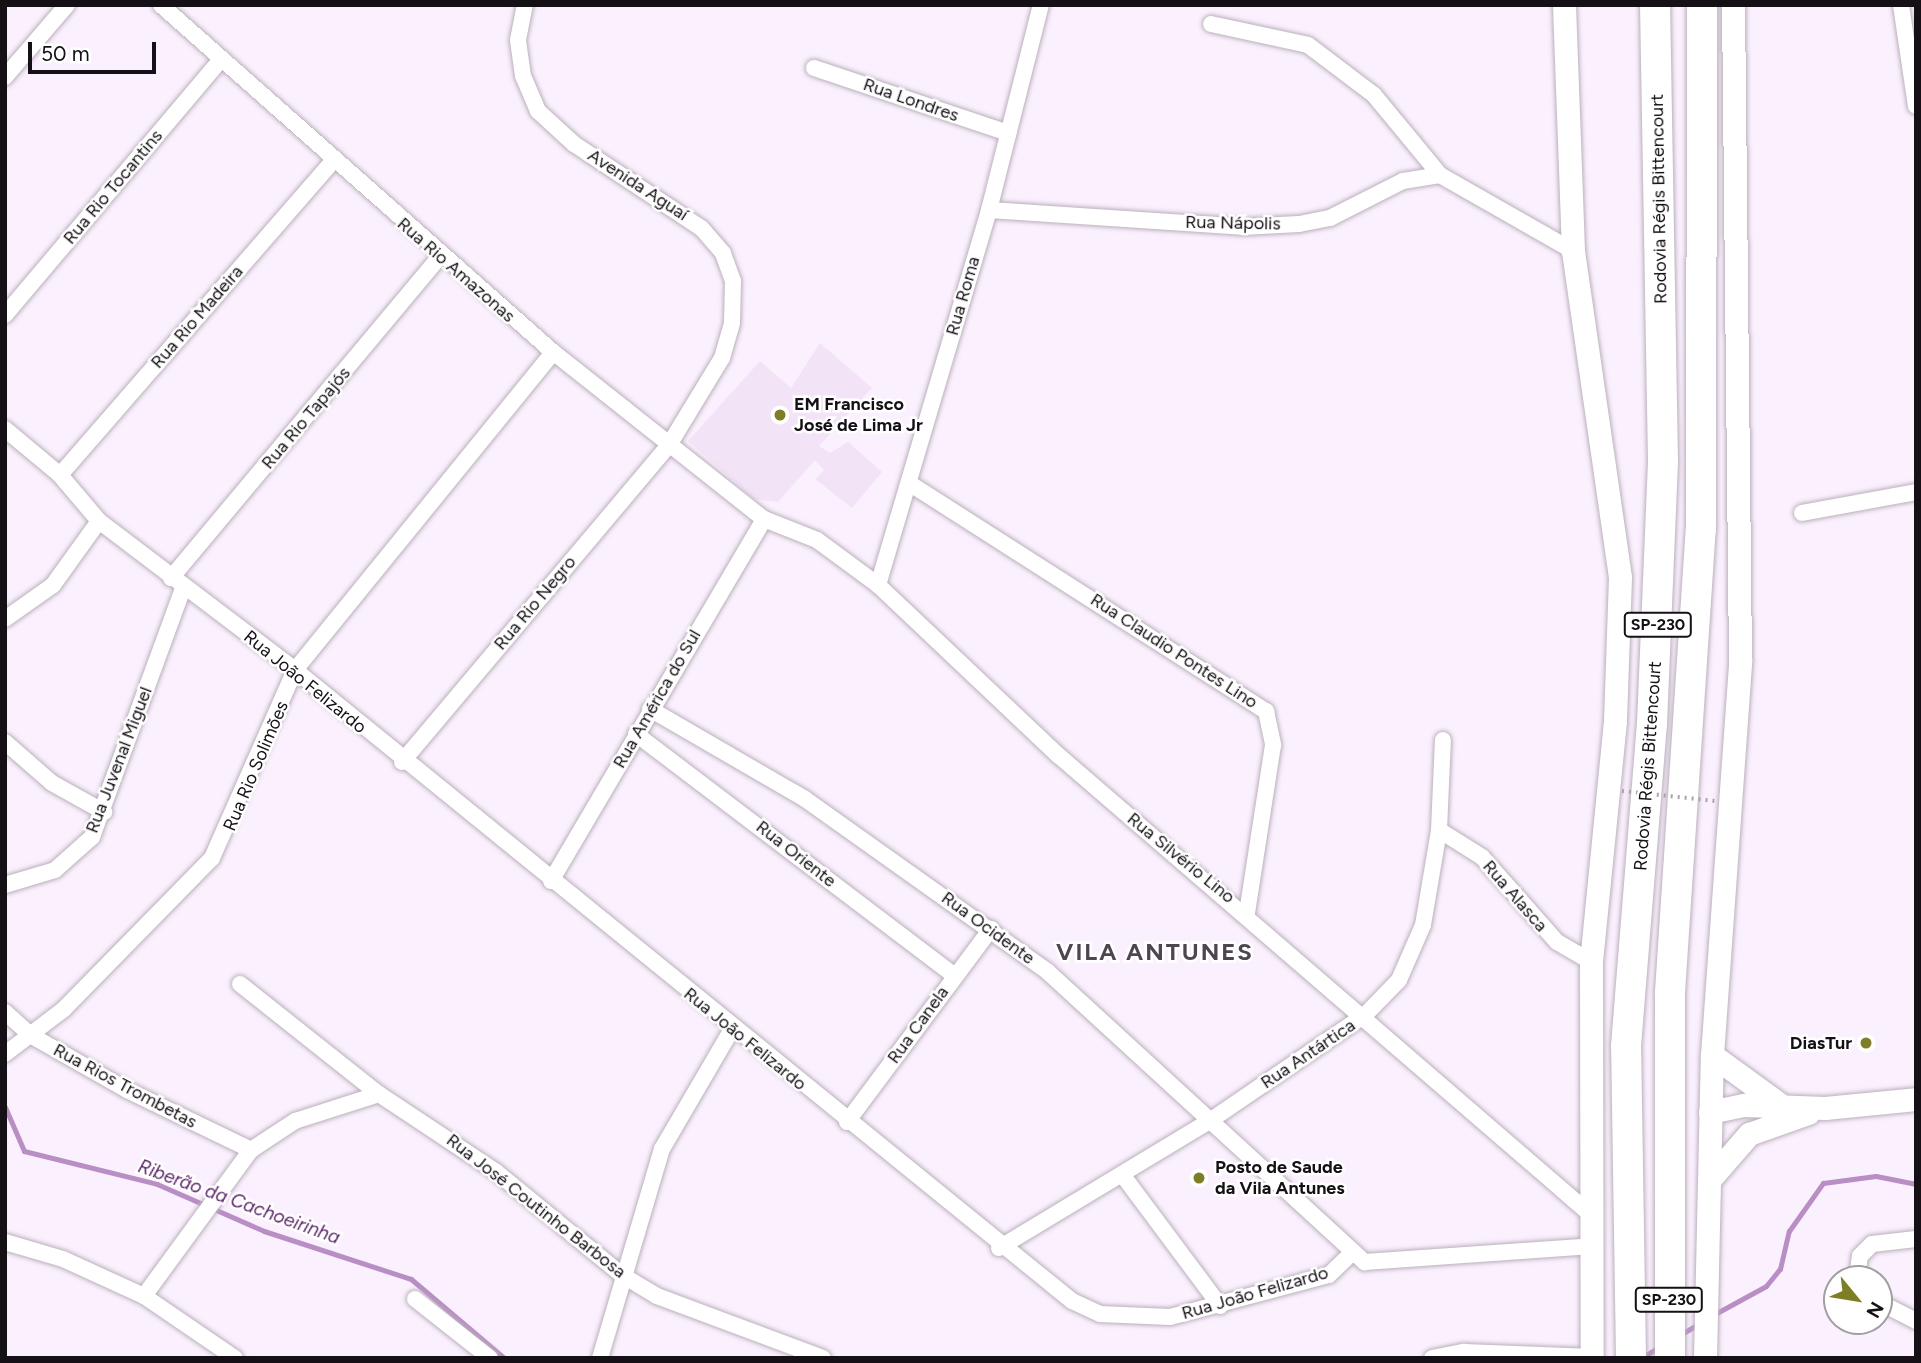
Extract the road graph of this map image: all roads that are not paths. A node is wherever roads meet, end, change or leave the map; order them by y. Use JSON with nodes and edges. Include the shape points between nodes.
{"nodes":[{"id":1,"x":67,"y":5,"type":"edge"},
{"id":2,"x":161,"y":5,"type":"edge"},
{"id":3,"x":525,"y":5,"type":"edge"},
{"id":4,"x":1041,"y":5,"type":"edge"},
{"id":5,"x":1564,"y":5,"type":"edge"},
{"id":6,"x":1655,"y":5,"type":"edge"},
{"id":7,"x":1702,"y":5,"type":"edge"},
{"id":8,"x":1733,"y":5,"type":"edge"},
{"id":9,"x":1901,"y":5,"type":"edge"},
{"id":10,"x":1211,"y":24,"type":"dead end"},
{"id":11,"x":221,"y":59,"type":"junction"},
{"id":12,"x":814,"y":68,"type":"dead end"},
{"id":13,"x":5,"y":77,"type":"edge"},
{"id":14,"x":1916,"y":106,"type":"edge"},
{"id":15,"x":1007,"y":133,"type":"junction"},
{"id":16,"x":334,"y":160,"type":"junction"},
{"id":17,"x":1440,"y":175,"type":"junction"},
{"id":18,"x":989,"y":209,"type":"junction"},
{"id":19,"x":1573,"y":251,"type":"junction"},
{"id":20,"x":439,"y":257,"type":"junction"},
{"id":21,"x":5,"y":315,"type":"edge"},
{"id":22,"x":552,"y":352,"type":"junction"},
{"id":23,"x":5,"y":429,"type":"edge"},
{"id":24,"x":669,"y":445,"type":"junction"},
{"id":25,"x":60,"y":475,"type":"junction"},
{"id":26,"x":909,"y":483,"type":"junction"},
{"id":27,"x":1916,"y":492,"type":"edge"},
{"id":28,"x":1802,"y":513,"type":"dead end"},
{"id":29,"x":764,"y":519,"type":"junction"},
{"id":30,"x":99,"y":521,"type":"junction"},
{"id":31,"x":177,"y":583,"type":"junction"},
{"id":32,"x":878,"y":585,"type":"junction"},
{"id":33,"x":5,"y":619,"type":"edge"},
{"id":34,"x":295,"y":670,"type":"junction"},
{"id":35,"x":650,"y":709,"type":"junction"},
{"id":36,"x":636,"y":734,"type":"junction"},
{"id":37,"x":1443,"y":740,"type":"dead end"},
{"id":38,"x":5,"y":743,"type":"edge"},
{"id":39,"x":402,"y":762,"type":"junction"},
{"id":40,"x":104,"y":813,"type":"junction"},
{"id":41,"x":1439,"y":830,"type":"junction"},
{"id":42,"x":551,"y":881,"type":"junction"},
{"id":43,"x":5,"y":885,"type":"edge"},
{"id":44,"x":1247,"y":912,"type":"junction"},
{"id":45,"x":991,"y":929,"type":"junction"},
{"id":46,"x":1591,"y":962,"type":"junction"},
{"id":47,"x":954,"y":975,"type":"junction"},
{"id":48,"x":240,"y":984,"type":"dead end"},
{"id":49,"x":5,"y":1012,"type":"edge"},
{"id":50,"x":1365,"y":1015,"type":"junction"},
{"id":51,"x":732,"y":1028,"type":"junction"},
{"id":52,"x":32,"y":1036,"type":"junction"},
{"id":53,"x":5,"y":1055,"type":"edge"},
{"id":54,"x":1712,"y":1055,"type":"junction"},
{"id":55,"x":379,"y":1094,"type":"junction"},
{"id":56,"x":1916,"y":1099,"type":"edge"},
{"id":57,"x":1784,"y":1106,"type":"junction"},
{"id":58,"x":1825,"y":1108,"type":"junction"},
{"id":59,"x":1710,"y":1112,"type":"junction"},
{"id":60,"x":1211,"y":1120,"type":"junction"},
{"id":61,"x":846,"y":1122,"type":"junction"},
{"id":62,"x":251,"y":1150,"type":"junction"},
{"id":63,"x":1124,"y":1177,"type":"junction"},
{"id":64,"x":1710,"y":1179,"type":"junction"},
{"id":65,"x":1589,"y":1213,"type":"junction"},
{"id":66,"x":1916,"y":1239,"type":"edge"},
{"id":67,"x":5,"y":1242,"type":"edge"},
{"id":68,"x":1591,"y":1246,"type":"junction"},
{"id":69,"x":999,"y":1248,"type":"junction"},
{"id":70,"x":1352,"y":1253,"type":"junction"},
{"id":71,"x":1859,"y":1265,"type":"edge"},
{"id":72,"x":622,"y":1275,"type":"junction"},
{"id":73,"x":144,"y":1296,"type":"junction"},
{"id":74,"x":415,"y":1299,"type":"dead end"},
{"id":75,"x":1220,"y":1306,"type":"junction"},
{"id":76,"x":1893,"y":1309,"type":"edge"},
{"id":77,"x":1916,"y":1321,"type":"edge"},
{"id":78,"x":1592,"y":1357,"type":"edge"},
{"id":79,"x":235,"y":1358,"type":"edge"},
{"id":80,"x":490,"y":1358,"type":"edge"},
{"id":81,"x":600,"y":1358,"type":"edge"},
{"id":82,"x":823,"y":1358,"type":"edge"},
{"id":83,"x":1432,"y":1358,"type":"edge"},
{"id":84,"x":1631,"y":1358,"type":"edge"},
{"id":85,"x":1670,"y":1358,"type":"edge"},
{"id":86,"x":1705,"y":1358,"type":"edge"}],
"edges":[{"from":1,"to":13,"type":"street"},
{"from":2,"to":11,"type":"street","name":"Rua Rio Amazonas"},
{"from":3,"to":24,"type":"street","name":"Avenida Aguaí","via":[[518,40],[523,76],[538,111],[574,144],[701,228],[723,253],[733,281],[722,358]]},
{"from":4,"to":15,"type":"street","name":"Rua Roma"},
{"from":5,"to":19,"type":"street"},
{"from":6,"to":84,"type":"highway","name":"Rodovia Régis Bittencourt","number":"SP-230","via":[[1662,461],[1653,724],[1626,1046]]},
{"from":7,"to":85,"type":"highway","number":"SP-230","via":[[1701,530],[1671,992]]},
{"from":8,"to":54,"type":"street","via":[[1740,661]]},
{"from":9,"to":14,"type":"street"},
{"from":10,"to":17,"type":"street","via":[[1308,45],[1374,94]]},
{"from":11,"to":16,"type":"street","name":"Rua Rio Amazonas"},
{"from":11,"to":21,"type":"street","name":"Rua Rio Tocantins"},
{"from":12,"to":15,"type":"street","name":"Rua Londres"},
{"from":15,"to":18,"type":"street","name":"Rua Roma"},
{"from":16,"to":20,"type":"street","name":"Rua Rio Amazonas"},
{"from":16,"to":25,"type":"street","name":"Rua Rio Madeira"},
{"from":17,"to":18,"type":"street","name":"Rua Nápolis","via":[[1403,181],[1331,218],[1299,224],[1242,227]]},
{"from":17,"to":19,"type":"street"},
{"from":18,"to":26,"type":"street","name":"Rua Roma"},
{"from":19,"to":46,"type":"street","via":[[1620,577],[1615,721]]},
{"from":20,"to":22,"type":"street","name":"Rua Rio Amazonas"},
{"from":20,"to":31,"type":"street","name":"Rua Rio Tapajós"},
{"from":22,"to":24,"type":"street","name":"Rua Rio Amazonas"},
{"from":22,"to":34,"type":"street","name":"Rua Rio Solimões"},
{"from":23,"to":25,"type":"street","name":"Rua João Felizardo"},
{"from":24,"to":29,"type":"street","name":"Rua Rio Amazonas"},
{"from":24,"to":39,"type":"street","name":"Rua Rio Negro"},
{"from":25,"to":30,"type":"street","name":"Rua João Felizardo"},
{"from":26,"to":32,"type":"street","name":"Rua Roma"},
{"from":26,"to":44,"type":"street","name":"Rua Claudio Pontes Lino","via":[[1266,711],[1273,746]]},
{"from":27,"to":28,"type":"street"},
{"from":29,"to":32,"type":"street","name":"Rua Silvério Lino","via":[[817,540]]},
{"from":29,"to":35,"type":"street","name":"Rua América do Sul"},
{"from":30,"to":31,"type":"street","name":"Rua João Felizardo"},
{"from":30,"to":33,"type":"street","via":[[53,585]]},
{"from":31,"to":34,"type":"street","name":"Rua João Felizardo"},
{"from":31,"to":40,"type":"street","name":"Rua Juvenal Miguel"},
{"from":32,"to":44,"type":"street","name":"Rua Silvério Lino","via":[[1028,728]]},
{"from":34,"to":39,"type":"street","name":"Rua João Felizardo"},
{"from":34,"to":52,"type":"street","name":"Rua Rio Solimões","via":[[212,858]]},
{"from":35,"to":36,"type":"street","name":"Rua América do Sul"},
{"from":35,"to":45,"type":"street","name":"Rua Ocidente","via":[[806,799]]},
{"from":36,"to":42,"type":"street","name":"Rua América do Sul"},
{"from":36,"to":47,"type":"street","name":"Rua Oriente"},
{"from":37,"to":41,"type":"street","name":"Rua Antártica"},
{"from":38,"to":40,"type":"street","via":[[52,783]]},
{"from":39,"to":42,"type":"street","name":"Rua João Felizardo"},
{"from":40,"to":43,"type":"street","name":"Rua Juvenal Miguel","via":[[76,856]]},
{"from":41,"to":46,"type":"street","name":"Rua Alasca","via":[[1482,857],[1549,935]]},
{"from":41,"to":50,"type":"street","name":"Rua Antártica","via":[[1415,952]]},
{"from":42,"to":51,"type":"street","name":"Rua João Felizardo"},
{"from":44,"to":50,"type":"street","name":"Rua Silvério Lino"},
{"from":45,"to":47,"type":"street","name":"Rua Canela"},
{"from":45,"to":60,"type":"street","name":"Rua Ocidente","via":[[1048,972]]},
{"from":46,"to":65,"type":"street"},
{"from":47,"to":61,"type":"street","name":"Rua Canela"},
{"from":48,"to":55,"type":"street","name":"Rua José Coutinho Barbosa"},
{"from":49,"to":52,"type":"street","name":"Rua Rios Trombetas"},
{"from":50,"to":60,"type":"street","name":"Rua Antártica"},
{"from":50,"to":65,"type":"street","name":"Rua Silvério Lino"},
{"from":51,"to":61,"type":"street","name":"Rua João Felizardo"},
{"from":51,"to":72,"type":"street","via":[[662,1149]]},
{"from":52,"to":53,"type":"street","name":"Rua Rio Solimões"},
{"from":52,"to":62,"type":"street","name":"Rua Rios Trombetas"},
{"from":54,"to":57,"type":"street"},
{"from":54,"to":59,"type":"street"},
{"from":55,"to":62,"type":"street","via":[[295,1121]]},
{"from":55,"to":72,"type":"street","name":"Rua José Coutinho Barbosa","via":[[495,1171]]},
{"from":56,"to":58,"type":"street"},
{"from":57,"to":58,"type":"street"},
{"from":57,"to":59,"type":"street"},
{"from":58,"to":64,"type":"street","via":[[1749,1134]]},
{"from":59,"to":64,"type":"street"},
{"from":60,"to":63,"type":"street","name":"Rua Antártica"},
{"from":60,"to":70,"type":"street","name":"Rua Ocidente"},
{"from":61,"to":69,"type":"street","name":"Rua João Felizardo"},
{"from":62,"to":73,"type":"street"},
{"from":63,"to":69,"type":"street","name":"Rua Antártica"},
{"from":63,"to":75,"type":"street"},
{"from":64,"to":86,"type":"street"},
{"from":65,"to":68,"type":"street"},
{"from":66,"to":71,"type":"street","via":[[1872,1244],[1860,1256]]},
{"from":67,"to":73,"type":"street","via":[[63,1259]]},
{"from":68,"to":70,"type":"street","via":[[1376,1265]]},
{"from":68,"to":78,"type":"street"},
{"from":69,"to":75,"type":"street","name":"Rua João Felizardo","via":[[1100,1314],[1170,1317]]},
{"from":70,"to":75,"type":"street","name":"Rua João Felizardo","via":[[1329,1275]]},
{"from":72,"to":81,"type":"street"},
{"from":72,"to":82,"type":"street","name":"Rua José Coutinho Barbosa","via":[[657,1296]]},
{"from":73,"to":79,"type":"street"},
{"from":74,"to":80,"type":"street"},
{"from":76,"to":77,"type":"street"},
{"from":78,"to":83,"type":"street","via":[[1464,1352]]}]}
